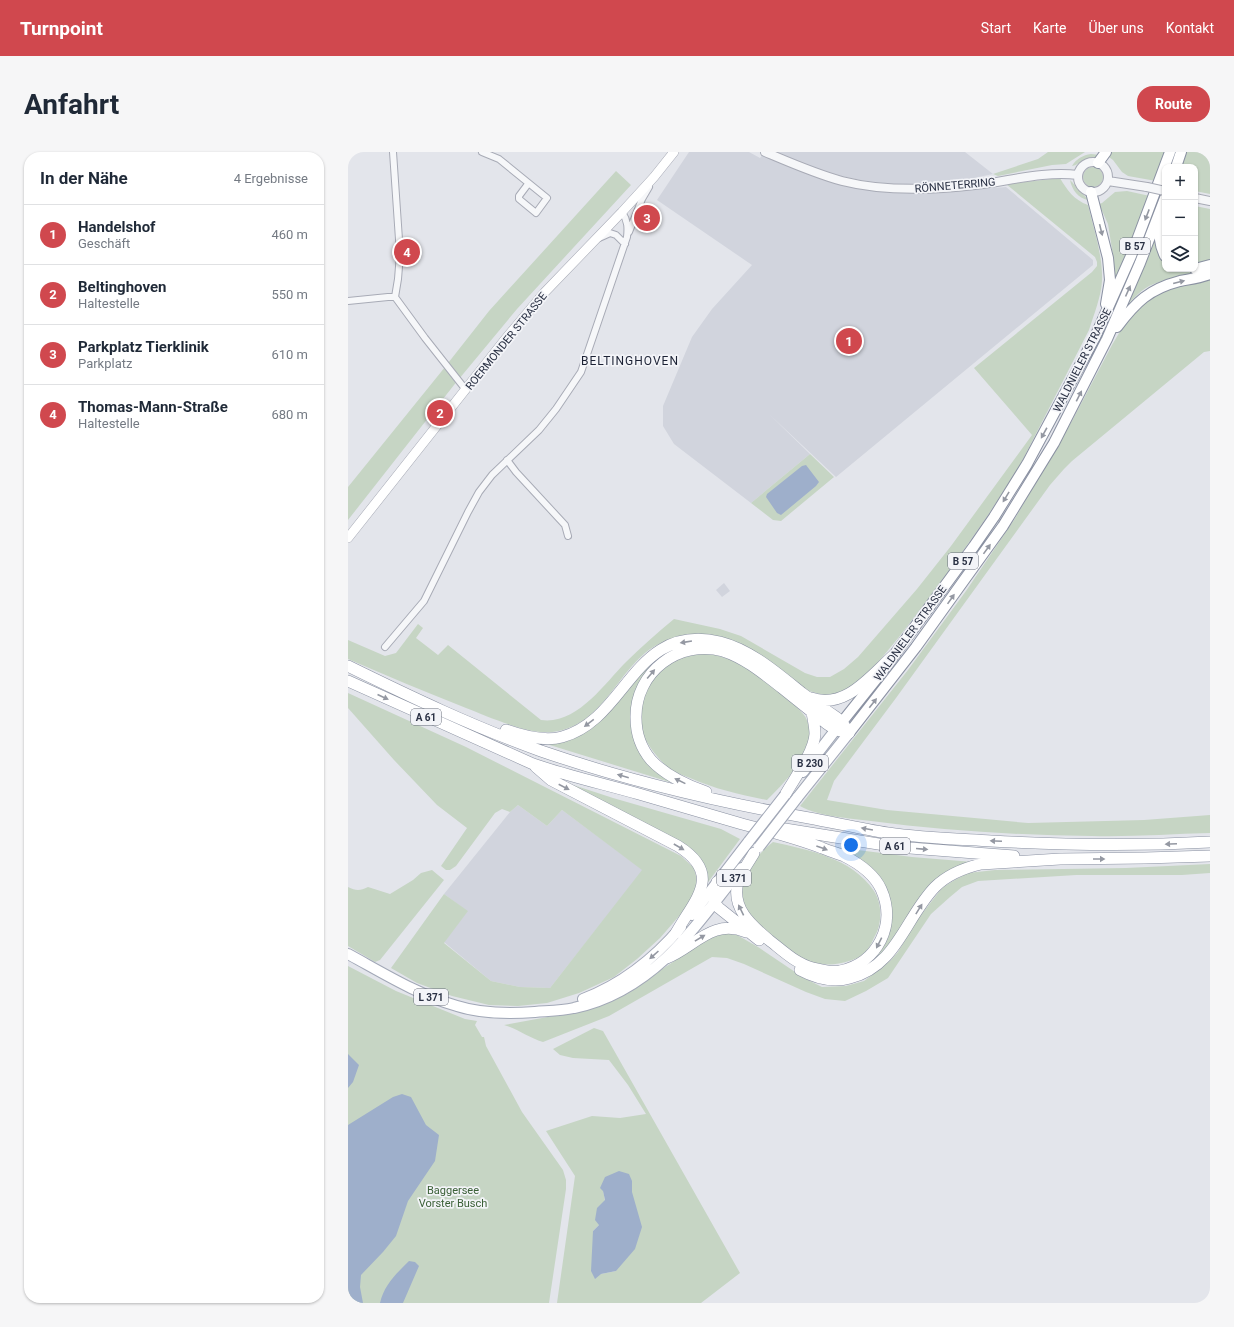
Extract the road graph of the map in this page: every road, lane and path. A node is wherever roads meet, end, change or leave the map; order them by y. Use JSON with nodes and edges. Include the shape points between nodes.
{"nodes":[{"id":1,"x":392,"y":152,"type":"edge"},
{"id":2,"x":482,"y":152,"type":"edge"},
{"id":3,"x":674,"y":152,"type":"edge"},
{"id":4,"x":765,"y":152,"type":"edge"},
{"id":5,"x":1106,"y":152,"type":"edge"},
{"id":6,"x":1170,"y":152,"type":"edge"},
{"id":7,"x":1181,"y":152,"type":"edge"},
{"id":8,"x":1098,"y":162,"type":"junction"},
{"id":9,"x":1177,"y":164,"type":"edge"},
{"id":10,"x":1078,"y":175,"type":"junction"},
{"id":11,"x":654,"y":177,"type":"junction"},
{"id":12,"x":1108,"y":180,"type":"junction"},
{"id":13,"x":528,"y":184,"type":"junction"},
{"id":14,"x":1162,"y":190,"type":"edge"},
{"id":15,"x":1091,"y":192,"type":"junction"},
{"id":16,"x":1198,"y":199,"type":"edge"},
{"id":17,"x":1210,"y":202,"type":"edge"},
{"id":18,"x":1162,"y":207,"type":"edge"},
{"id":19,"x":622,"y":212,"type":"junction"},
{"id":20,"x":1162,"y":217,"type":"edge"},
{"id":21,"x":627,"y":237,"type":"junction"},
{"id":22,"x":598,"y":238,"type":"junction"},
{"id":23,"x":625,"y":244,"type":"junction"},
{"id":24,"x":1162,"y":249,"type":"edge"},
{"id":25,"x":1210,"y":265,"type":"edge"},
{"id":26,"x":1198,"y":268,"type":"edge"},
{"id":27,"x":1210,"y":274,"type":"edge"},
{"id":28,"x":395,"y":297,"type":"junction"},
{"id":29,"x":348,"y":301,"type":"edge"},
{"id":30,"x":1095,"y":337,"type":"junction"},
{"id":31,"x":1107,"y":339,"type":"junction"},
{"id":32,"x":466,"y":390,"type":"junction"},
{"id":33,"x":507,"y":460,"type":"junction"},
{"id":34,"x":568,"y":536,"type":"dead end"},
{"id":35,"x":348,"y":538,"type":"edge"},
{"id":36,"x":386,"y":647,"type":"dead end"},
{"id":37,"x":894,"y":655,"type":"junction"},
{"id":38,"x":348,"y":666,"type":"edge"},
{"id":39,"x":348,"y":681,"type":"edge"},
{"id":40,"x":807,"y":697,"type":"junction"},
{"id":41,"x":812,"y":712,"type":"junction"},
{"id":42,"x":455,"y":716,"type":"junction"},
{"id":43,"x":839,"y":726,"type":"junction"},
{"id":44,"x":849,"y":733,"type":"junction"},
{"id":45,"x":533,"y":764,"type":"junction"},
{"id":46,"x":785,"y":795,"type":"junction"},
{"id":47,"x":756,"y":809,"type":"junction"},
{"id":48,"x":768,"y":817,"type":"joint"},
{"id":49,"x":781,"y":819,"type":"joint"},
{"id":50,"x":731,"y":821,"type":"junction"},
{"id":51,"x":1210,"y":842,"type":"edge"},
{"id":52,"x":757,"y":850,"type":"junction"},
{"id":53,"x":1210,"y":856,"type":"edge"},
{"id":54,"x":1060,"y":859,"type":"junction"},
{"id":55,"x":717,"y":882,"type":"junction"},
{"id":56,"x":714,"y":903,"type":"junction"},
{"id":57,"x":676,"y":933,"type":"junction"},
{"id":58,"x":752,"y":936,"type":"junction"},
{"id":59,"x":348,"y":954,"type":"edge"},
{"id":60,"x":667,"y":958,"type":"junction"},
{"id":61,"x":555,"y":1010,"type":"junction"}],
"edges":[{"from":1,"to":28,"type":"street","via":[[400,254]]},
{"from":2,"to":13,"type":"street","via":[[499,159]]},
{"from":3,"to":11,"type":"main road","name":"ROERMONDER STRASSE"},
{"from":4,"to":10,"type":"street","name":"RÖNNETERRING","via":[[821,175],[885,188],[928,190],[1039,175]]},
{"from":5,"to":8,"type":"main road"},
{"from":6,"to":30,"type":"main road","name":"WALDNIELER STRASSE","number":"B 57","one_way":true,"via":[[1131,256]]},
{"from":7,"to":9,"type":"main road"},
{"from":8,"to":10,"type":"street","via":[[1083,166]]},
{"from":8,"to":12,"type":"street","via":[[1107,172]]},
{"from":10,"to":15,"type":"street","via":[[1082,188]]},
{"from":11,"to":19,"type":"main road","name":"ROERMONDER STRASSE"},
{"from":11,"to":21,"type":"street"},
{"from":12,"to":14,"type":"street","bridge":true},
{"from":12,"to":15,"type":"street","via":[[1107,185],[1100,191]]},
{"from":13,"to":13,"type":"street","via":[[547,198],[536,213],[519,199]]},
{"from":15,"to":30,"type":"main road","one_way":true,"via":[[1108,258],[1110,280],[1106,305]]},
{"from":16,"to":17,"type":"street"},
{"from":31,"to":18,"type":"main road","name":"WALDNIELER STRASSE","number":"B 57","one_way":true},
{"from":19,"to":21,"type":"street","via":[[628,225]]},
{"from":19,"to":22,"type":"main road","name":"ROERMONDER STRASSE"},
{"from":20,"to":24,"type":"main road","via":[[1159,239]]},
{"from":21,"to":23,"type":"street"},
{"from":22,"to":23,"type":"street","via":[[610,233]]},
{"from":22,"to":32,"type":"main road","name":"ROERMONDER STRASSE","via":[[544,293]]},
{"from":23,"to":33,"type":"street","via":[[581,372],[539,430]]},
{"from":25,"to":26,"type":"main road"},
{"from":31,"to":27,"type":"main road","one_way":true,"via":[[1127,313],[1154,290]]},
{"from":28,"to":29,"type":"street"},
{"from":28,"to":32,"type":"street"},
{"from":30,"to":37,"type":"main road","name":"WALDNIELER STRASSE","number":"B 57","one_way":true,"via":[[1030,458],[994,517]]},
{"from":44,"to":31,"type":"main road","name":"WALDNIELER STRASSE","number":"B 57","one_way":true,"via":[[916,647],[1003,526],[1054,443]]},
{"from":32,"to":35,"type":"main road","name":"ROERMONDER STRASSE"},
{"from":33,"to":34,"type":"street","via":[[564,525]]},
{"from":33,"to":36,"type":"street","via":[[479,492],[424,601]]},
{"from":37,"to":40,"type":"highway","via":[[862,685],[841,697],[828,700]]},
{"from":37,"to":43,"type":"main road","name":"WALDNIELER STRASSE","number":"B 57"},
{"from":38,"to":42,"type":"highway","number":"A 61"},
{"from":39,"to":45,"type":"highway","number":"A 61","one_way":true},
{"from":40,"to":42,"type":"highway","one_way":true,"via":[[749,654],[719,642],[693,640],[667,647],[650,657],[599,714],[584,727],[562,737],[530,737]]},
{"from":40,"to":43,"type":"highway"},
{"from":41,"to":43,"type":"highway","via":[[827,724]]},
{"from":41,"to":46,"type":"highway","via":[[815,733],[813,745]]},
{"from":47,"to":41,"type":"highway","one_way":true,"via":[[697,789],[674,778],[650,759],[642,745],[636,722],[637,700],[648,676],[672,656],[701,648],[712,649],[734,655],[753,666]]},
{"from":47,"to":42,"type":"highway","number":"A 61","one_way":true,"via":[[659,787],[600,770],[541,751]]},
{"from":43,"to":44,"type":"highway"},
{"from":43,"to":46,"type":"main road","name":"WALDNIELER STRASSE","number":"B 230"},
{"from":44,"to":49,"type":"main road","name":"WALDNIELER STRASSE","number":"B 230","bridge":true},
{"from":45,"to":50,"type":"highway","number":"A 61"},
{"from":45,"to":57,"type":"highway","one_way":true,"via":[[551,780],[678,846],[692,856],[701,871],[702,888]]},
{"from":46,"to":48,"type":"main road","name":"WALDNIELER STRASSE","number":"B 230","bridge":true},
{"from":51,"to":47,"type":"highway","number":"A 61","one_way":true,"via":[[1149,845],[948,839],[889,833]]},
{"from":48,"to":55,"type":"main road","name":"WALDNIELER STRASSE","number":"L 371","bridge":true},
{"from":49,"to":52,"type":"main road","name":"WALDNIELER STRASSE","number":"L 371","bridge":true},
{"from":50,"to":52,"type":"highway","one_way":true,"via":[[803,841],[843,856],[874,878],[884,898],[887,911],[886,926],[875,950],[866,960],[838,972],[812,968],[782,951],[757,930],[742,913],[737,898],[740,876]]},
{"from":50,"to":54,"type":"highway","number":"A 61","one_way":true,"via":[[897,847]]},
{"from":52,"to":56,"type":"main road","name":"WALDNIELER STRASSE","number":"L 371"},
{"from":54,"to":53,"type":"highway","number":"A 61","one_way":true},
{"from":58,"to":54,"type":"highway","one_way":true,"via":[[804,972],[818,978],[843,980],[873,969],[886,957],[923,902],[946,878],[981,864]]},
{"from":55,"to":56,"type":"highway"},
{"from":55,"to":57,"type":"main road","name":"WALDNIELER STRASSE","number":"L 371"},
{"from":56,"to":58,"type":"highway"},
{"from":56,"to":60,"type":"main road","name":"WALDNIELER STRASSE","number":"L 371"},
{"from":57,"to":61,"type":"main road","name":"WALDNIELER STRASSE","number":"L 371","one_way":true,"via":[[654,956],[613,986]]},
{"from":60,"to":58,"type":"highway","one_way":true,"via":[[709,932],[737,929]]},
{"from":59,"to":61,"type":"main road","name":"WALDNIELER STRASSE","number":"L 371","via":[[417,991],[457,1007],[504,1013]]},
{"from":60,"to":61,"type":"main road","name":"WALDNIELER STRASSE","number":"L 371","via":[[617,993],[573,1008]]}]}
